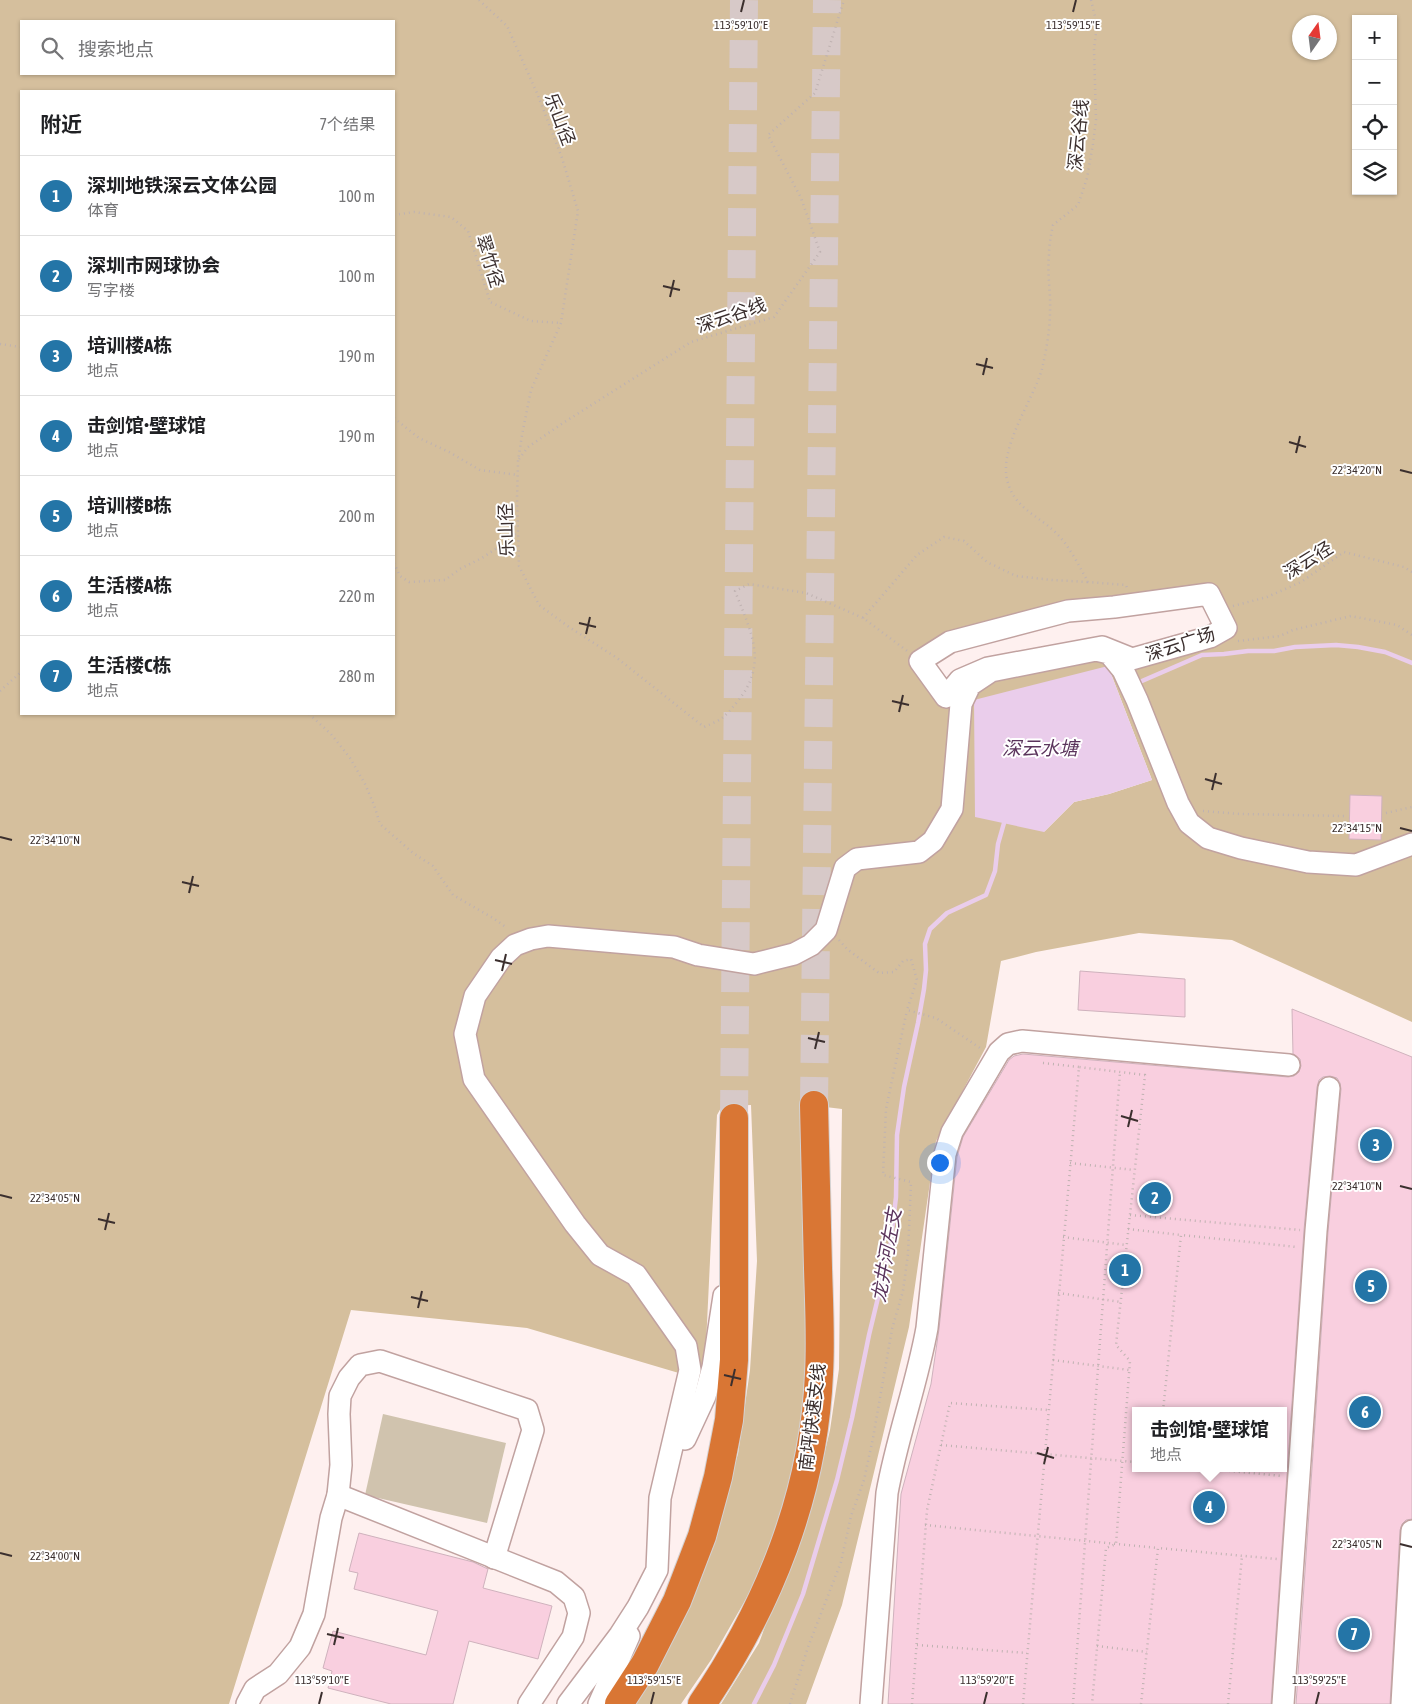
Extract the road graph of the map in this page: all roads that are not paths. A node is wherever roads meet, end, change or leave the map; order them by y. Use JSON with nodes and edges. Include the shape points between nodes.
{"nodes":[{"id":1,"x":1210,"y":637,"type":"joint"},
{"id":2,"x":1412,"y":844,"type":"edge"},
{"id":3,"x":1289,"y":1065,"type":"dead end"},
{"id":4,"x":1330,"y":1088,"type":"dead end"},
{"id":5,"x":814,"y":1105,"type":"tunnel mouth"},
{"id":6,"x":734,"y":1118,"type":"tunnel mouth"},
{"id":7,"x":734,"y":1227,"type":"junction"},
{"id":8,"x":338,"y":1495,"type":"junction"},
{"id":9,"x":660,"y":1498,"type":"junction"},
{"id":10,"x":1412,"y":1531,"type":"edge"},
{"id":11,"x":494,"y":1558,"type":"junction"},
{"id":12,"x":638,"y":1607,"type":"junction"},
{"id":13,"x":246,"y":1704,"type":"edge"},
{"id":14,"x":529,"y":1704,"type":"edge"},
{"id":15,"x":568,"y":1704,"type":"edge"},
{"id":16,"x":599,"y":1704,"type":"edge"},
{"id":17,"x":619,"y":1704,"type":"edge"},
{"id":18,"x":702,"y":1704,"type":"edge"},
{"id":19,"x":871,"y":1704,"type":"edge"},
{"id":20,"x":1283,"y":1704,"type":"edge"},
{"id":21,"x":1402,"y":1704,"type":"edge"}],
"edges":[{"from":1,"to":1,"type":"street","name":"深云广场","via":[[1226,628],[1209,594],[1114,608],[1068,611],[950,642],[920,661],[946,696],[960,680],[988,668],[1102,647],[1132,659]]},
{"from":2,"to":9,"type":"street","via":[[1356,865],[1308,862],[1208,838],[1189,824],[1178,803],[1123,670],[1109,653],[1096,650],[990,672],[970,685],[961,704],[952,809],[933,841],[919,852],[857,859],[845,868],[826,930],[811,945],[794,954],[754,964],[674,948],[558,937],[515,944],[501,958],[475,996],[465,1034],[474,1079],[574,1224],[600,1255],[636,1275],[686,1346],[690,1370]]},
{"from":3,"to":19,"type":"street","via":[[1022,1041],[1008,1044],[1000,1052],[952,1132],[945,1154],[926,1336],[887,1493]]},
{"from":4,"to":20,"type":"street"},
{"from":5,"to":18,"type":"highway","name":"南坪快速支线","via":[[819,1374],[802,1490],[784,1548],[757,1611]]},
{"from":6,"to":7,"type":"highway"},
{"from":7,"to":9,"type":"street","via":[[713,1366],[705,1396]]},
{"from":7,"to":17,"type":"highway","via":[[734,1360],[729,1420],[718,1477],[702,1536],[677,1601],[645,1664]]},
{"from":8,"to":11,"type":"street"},
{"from":8,"to":11,"type":"street","via":[[340,1396],[360,1365],[380,1361],[527,1410],[533,1430]]},
{"from":8,"to":13,"type":"street","via":[[314,1614],[300,1647],[278,1674],[255,1690]]},
{"from":9,"to":12,"type":"street","via":[[657,1570]]},
{"from":10,"to":21,"type":"street"},
{"from":11,"to":14,"type":"street","via":[[556,1582],[574,1597],[579,1613],[573,1637]]},
{"from":12,"to":15,"type":"street"},
{"from":12,"to":16,"type":"street","via":[[628,1639]]}]}
